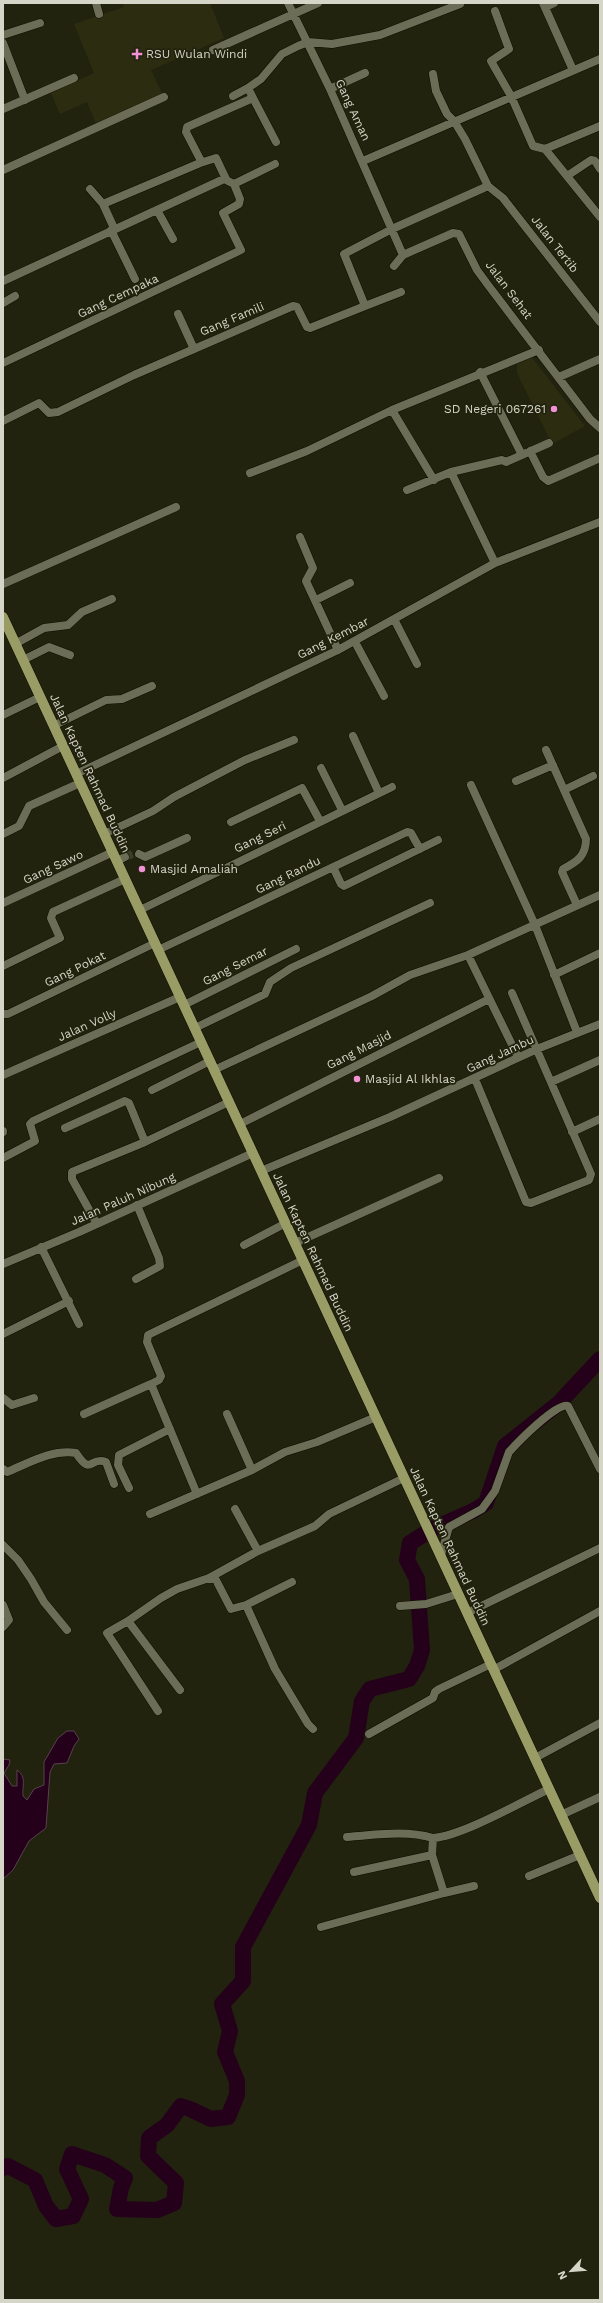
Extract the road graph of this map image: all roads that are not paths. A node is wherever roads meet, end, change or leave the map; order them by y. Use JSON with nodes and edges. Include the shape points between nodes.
{"nodes":[{"id":1,"x":96,"y":3,"type":"edge"},
{"id":2,"x":288,"y":3,"type":"edge"},
{"id":3,"x":318,"y":3,"type":"edge"},
{"id":4,"x":554,"y":3,"type":"edge"},
{"id":5,"x":460,"y":4,"type":"edge"},
{"id":6,"x":544,"y":5,"type":"edge"},
{"id":7,"x":495,"y":11,"type":"dead end"},
{"id":8,"x":98,"y":14,"type":"dead end"},
{"id":9,"x":293,"y":14,"type":"junction"},
{"id":10,"x":40,"y":23,"type":"dead end"},
{"id":11,"x":3,"y":35,"type":"edge"},
{"id":12,"x":308,"y":42,"type":"junction"},
{"id":13,"x":3,"y":43,"type":"edge"},
{"id":14,"x":213,"y":50,"type":"dead end"},
{"id":15,"x":600,"y":60,"type":"edge"},
{"id":16,"x":573,"y":70,"type":"junction"},
{"id":17,"x":365,"y":72,"type":"dead end"},
{"id":18,"x":432,"y":74,"type":"dead end"},
{"id":19,"x":74,"y":78,"type":"dead end"},
{"id":20,"x":248,"y":88,"type":"junction"},
{"id":21,"x":330,"y":89,"type":"junction"},
{"id":22,"x":233,"y":96,"type":"dead end"},
{"id":23,"x":510,"y":96,"type":"junction"},
{"id":24,"x":164,"y":97,"type":"dead end"},
{"id":25,"x":253,"y":98,"type":"junction"},
{"id":26,"x":25,"y":100,"type":"junction"},
{"id":27,"x":3,"y":109,"type":"edge"},
{"id":28,"x":454,"y":120,"type":"junction"},
{"id":29,"x":600,"y":126,"type":"edge"},
{"id":30,"x":276,"y":142,"type":"dead end"},
{"id":31,"x":545,"y":149,"type":"junction"},
{"id":32,"x":363,"y":161,"type":"junction"},
{"id":33,"x":200,"y":163,"type":"junction"},
{"id":34,"x":274,"y":164,"type":"dead end"},
{"id":35,"x":600,"y":169,"type":"edge"},
{"id":36,"x":3,"y":170,"type":"edge"},
{"id":37,"x":567,"y":176,"type":"junction"},
{"id":38,"x":226,"y":179,"type":"junction"},
{"id":39,"x":234,"y":184,"type":"junction"},
{"id":40,"x":488,"y":186,"type":"junction"},
{"id":41,"x":90,"y":189,"type":"dead end"},
{"id":42,"x":103,"y":204,"type":"junction"},
{"id":43,"x":157,"y":210,"type":"junction"},
{"id":44,"x":600,"y":217,"type":"edge"},
{"id":45,"x":112,"y":229,"type":"junction"},
{"id":46,"x":392,"y":229,"type":"junction"},
{"id":47,"x":173,"y":239,"type":"dead end"},
{"id":48,"x":403,"y":255,"type":"junction"},
{"id":49,"x":394,"y":266,"type":"dead end"},
{"id":50,"x":4,"y":279,"type":"edge"},
{"id":51,"x":135,"y":279,"type":"dead end"},
{"id":52,"x":401,"y":292,"type":"dead end"},
{"id":53,"x":15,"y":296,"type":"dead end"},
{"id":54,"x":3,"y":303,"type":"edge"},
{"id":55,"x":365,"y":306,"type":"junction"},
{"id":56,"x":178,"y":314,"type":"dead end"},
{"id":57,"x":600,"y":322,"type":"edge"},
{"id":58,"x":194,"y":349,"type":"junction"},
{"id":59,"x":539,"y":350,"type":"junction"},
{"id":60,"x":600,"y":359,"type":"edge"},
{"id":61,"x":3,"y":362,"type":"edge"},
{"id":62,"x":480,"y":372,"type":"junction"},
{"id":63,"x":559,"y":377,"type":"junction"},
{"id":64,"x":392,"y":410,"type":"junction"},
{"id":65,"x":3,"y":421,"type":"edge"},
{"id":66,"x":600,"y":428,"type":"edge"},
{"id":67,"x":549,"y":443,"type":"dead end"},
{"id":68,"x":530,"y":451,"type":"junction"},
{"id":69,"x":522,"y":455,"type":"junction"},
{"id":70,"x":600,"y":458,"type":"edge"},
{"id":71,"x":451,"y":472,"type":"junction"},
{"id":72,"x":250,"y":473,"type":"dead end"},
{"id":73,"x":434,"y":480,"type":"junction"},
{"id":74,"x":407,"y":490,"type":"dead end"},
{"id":75,"x":176,"y":507,"type":"dead end"},
{"id":76,"x":600,"y":522,"type":"edge"},
{"id":77,"x":300,"y":537,"type":"dead end"},
{"id":78,"x":494,"y":563,"type":"junction"},
{"id":79,"x":350,"y":583,"type":"dead end"},
{"id":80,"x":3,"y":584,"type":"edge"},
{"id":81,"x":112,"y":599,"type":"dead end"},
{"id":82,"x":316,"y":600,"type":"junction"},
{"id":83,"x":3,"y":617,"type":"edge"},
{"id":84,"x":394,"y":619,"type":"junction"},
{"id":85,"x":355,"y":642,"type":"junction"},
{"id":86,"x":15,"y":644,"type":"junction"},
{"id":87,"x":338,"y":650,"type":"junction"},
{"id":88,"x":70,"y":655,"type":"dead end"},
{"id":89,"x":23,"y":660,"type":"junction"},
{"id":90,"x":417,"y":664,"type":"dead end"},
{"id":91,"x":152,"y":686,"type":"dead end"},
{"id":92,"x":384,"y":696,"type":"dead end"},
{"id":93,"x":40,"y":697,"type":"junction"},
{"id":94,"x":3,"y":715,"type":"edge"},
{"id":95,"x":53,"y":726,"type":"junction"},
{"id":96,"x":353,"y":736,"type":"dead end"},
{"id":97,"x":294,"y":740,"type":"dead end"},
{"id":98,"x":63,"y":746,"type":"junction"},
{"id":99,"x":546,"y":750,"type":"dead end"},
{"id":100,"x":553,"y":765,"type":"junction"},
{"id":101,"x":321,"y":768,"type":"dead end"},
{"id":102,"x":592,"y":776,"type":"dead end"},
{"id":103,"x":3,"y":778,"type":"edge"},
{"id":104,"x":78,"y":779,"type":"junction"},
{"id":105,"x":516,"y":781,"type":"dead end"},
{"id":106,"x":471,"y":784,"type":"dead end"},
{"id":107,"x":392,"y":787,"type":"dead end"},
{"id":108,"x":564,"y":790,"type":"junction"},
{"id":109,"x":379,"y":793,"type":"junction"},
{"id":110,"x":342,"y":810,"type":"junction"},
{"id":111,"x":320,"y":821,"type":"junction"},
{"id":112,"x":231,"y":822,"type":"dead end"},
{"id":113,"x":3,"y":834,"type":"edge"},
{"id":114,"x":104,"y":834,"type":"junction"},
{"id":115,"x":186,"y":838,"type":"dead end"},
{"id":116,"x":438,"y":840,"type":"dead end"},
{"id":117,"x":420,"y":849,"type":"junction"},
{"id":118,"x":139,"y":854,"type":"tunnel mouth"},
{"id":119,"x":118,"y":857,"type":"junction"},
{"id":120,"x":333,"y":867,"type":"junction"},
{"id":121,"x":125,"y":879,"type":"junction"},
{"id":122,"x":600,"y":895,"type":"edge"},
{"id":123,"x":3,"y":903,"type":"edge"},
{"id":124,"x":430,"y":903,"type":"dead end"},
{"id":125,"x":577,"y":905,"type":"junction"},
{"id":126,"x":140,"y":910,"type":"junction"},
{"id":127,"x":535,"y":925,"type":"junction"},
{"id":128,"x":157,"y":947,"type":"junction"},
{"id":129,"x":296,"y":949,"type":"dead end"},
{"id":130,"x":600,"y":953,"type":"edge"},
{"id":131,"x":468,"y":955,"type":"junction"},
{"id":132,"x":3,"y":966,"type":"edge"},
{"id":133,"x":554,"y":975,"type":"junction"},
{"id":134,"x":512,"y":993,"type":"dead end"},
{"id":135,"x":489,"y":999,"type":"junction"},
{"id":136,"x":182,"y":1001,"type":"junction"},
{"id":137,"x":4,"y":1014,"type":"edge"},
{"id":138,"x":600,"y":1024,"type":"edge"},
{"id":139,"x":195,"y":1028,"type":"junction"},
{"id":140,"x":577,"y":1032,"type":"junction"},
{"id":141,"x":201,"y":1042,"type":"junction"},
{"id":142,"x":537,"y":1049,"type":"junction"},
{"id":143,"x":518,"y":1057,"type":"junction"},
{"id":144,"x":600,"y":1060,"type":"edge"},
{"id":145,"x":212,"y":1066,"type":"junction"},
{"id":146,"x":3,"y":1075,"type":"edge"},
{"id":147,"x":475,"y":1079,"type":"junction"},
{"id":148,"x":551,"y":1082,"type":"junction"},
{"id":149,"x":152,"y":1090,"type":"dead end"},
{"id":150,"x":229,"y":1102,"type":"junction"},
{"id":151,"x":600,"y":1119,"type":"edge"},
{"id":152,"x":240,"y":1124,"type":"junction"},
{"id":153,"x":65,"y":1128,"type":"dead end"},
{"id":154,"x":572,"y":1132,"type":"junction"},
{"id":155,"x":146,"y":1142,"type":"junction"},
{"id":156,"x":253,"y":1153,"type":"junction"},
{"id":157,"x":3,"y":1158,"type":"edge"},
{"id":158,"x":261,"y":1171,"type":"junction"},
{"id":159,"x":440,"y":1178,"type":"dead end"},
{"id":160,"x":137,"y":1206,"type":"junction"},
{"id":161,"x":286,"y":1223,"type":"junction"},
{"id":162,"x":95,"y":1225,"type":"junction"},
{"id":163,"x":295,"y":1243,"type":"junction"},
{"id":164,"x":244,"y":1245,"type":"dead end"},
{"id":165,"x":42,"y":1247,"type":"junction"},
{"id":166,"x":302,"y":1260,"type":"junction"},
{"id":167,"x":3,"y":1264,"type":"edge"},
{"id":168,"x":136,"y":1279,"type":"dead end"},
{"id":169,"x":70,"y":1301,"type":"junction"},
{"id":170,"x":79,"y":1324,"type":"dead end"},
{"id":171,"x":3,"y":1334,"type":"edge"},
{"id":172,"x":151,"y":1384,"type":"junction"},
{"id":173,"x":3,"y":1398,"type":"edge"},
{"id":174,"x":34,"y":1398,"type":"dead end"},
{"id":175,"x":84,"y":1414,"type":"dead end"},
{"id":176,"x":228,"y":1414,"type":"dead end"},
{"id":177,"x":376,"y":1417,"type":"junction"},
{"id":178,"x":170,"y":1429,"type":"junction"},
{"id":179,"x":3,"y":1468,"type":"edge"},
{"id":180,"x":600,"y":1469,"type":"edge"},
{"id":181,"x":252,"y":1470,"type":"junction"},
{"id":182,"x":404,"y":1478,"type":"junction"},
{"id":183,"x":114,"y":1484,"type":"dead end"},
{"id":184,"x":129,"y":1488,"type":"dead end"},
{"id":185,"x":197,"y":1494,"type":"junction"},
{"id":186,"x":235,"y":1509,"type":"dead end"},
{"id":187,"x":150,"y":1514,"type":"dead end"},
{"id":188,"x":600,"y":1548,"type":"edge"},
{"id":189,"x":5,"y":1550,"type":"edge"},
{"id":190,"x":258,"y":1551,"type":"junction"},
{"id":191,"x":441,"y":1555,"type":"junction"},
{"id":192,"x":209,"y":1578,"type":"junction"},
{"id":193,"x":292,"y":1582,"type":"dead end"},
{"id":194,"x":458,"y":1594,"type":"junction"},
{"id":195,"x":3,"y":1605,"type":"edge"},
{"id":196,"x":246,"y":1605,"type":"junction"},
{"id":197,"x":400,"y":1606,"type":"dead end"},
{"id":198,"x":600,"y":1611,"type":"edge"},
{"id":199,"x":467,"y":1613,"type":"junction"},
{"id":200,"x":128,"y":1621,"type":"junction"},
{"id":201,"x":3,"y":1627,"type":"edge"},
{"id":202,"x":65,"y":1628,"type":"dead end"},
{"id":203,"x":492,"y":1667,"type":"junction"},
{"id":204,"x":180,"y":1690,"type":"dead end"},
{"id":205,"x":158,"y":1711,"type":"dead end"},
{"id":206,"x":600,"y":1723,"type":"edge"},
{"id":207,"x":313,"y":1729,"type":"dead end"},
{"id":208,"x":369,"y":1734,"type":"dead end"},
{"id":209,"x":535,"y":1758,"type":"junction"},
{"id":210,"x":549,"y":1789,"type":"junction"},
{"id":211,"x":600,"y":1797,"type":"edge"},
{"id":212,"x":561,"y":1815,"type":"junction"},
{"id":213,"x":347,"y":1838,"type":"dead end"},
{"id":214,"x":433,"y":1838,"type":"junction"},
{"id":215,"x":432,"y":1855,"type":"junction"},
{"id":216,"x":580,"y":1855,"type":"junction"},
{"id":217,"x":354,"y":1872,"type":"dead end"},
{"id":218,"x":529,"y":1876,"type":"dead end"},
{"id":219,"x":474,"y":1886,"type":"dead end"},
{"id":220,"x":444,"y":1893,"type":"junction"},
{"id":221,"x":600,"y":1898,"type":"edge"},
{"id":222,"x":321,"y":1927,"type":"dead end"}],
"edges":[{"from":1,"to":8,"type":"street"},
{"from":2,"to":9,"type":"street","name":"Gang Aman"},
{"from":3,"to":9,"type":"street"},
{"from":4,"to":6,"type":"street"},
{"from":5,"to":12,"type":"street","via":[[380,35],[332,44]]},
{"from":6,"to":16,"type":"street"},
{"from":7,"to":23,"type":"street","via":[[509,49],[491,61]]},
{"from":9,"to":12,"type":"street","name":"Gang Aman"},
{"from":9,"to":14,"type":"street"},
{"from":10,"to":11,"type":"street"},
{"from":12,"to":20,"type":"street","via":[[282,54],[261,79]]},
{"from":12,"to":21,"type":"street","name":"Gang Aman"},
{"from":13,"to":26,"type":"street"},
{"from":15,"to":16,"type":"street"},
{"from":16,"to":23,"type":"street"},
{"from":17,"to":21,"type":"street"},
{"from":18,"to":28,"type":"street","via":[[441,104]]},
{"from":19,"to":26,"type":"street"},
{"from":20,"to":22,"type":"street"},
{"from":20,"to":25,"type":"street"},
{"from":21,"to":32,"type":"street","name":"Gang Aman"},
{"from":23,"to":28,"type":"street"},
{"from":23,"to":31,"type":"street","via":[[533,146]]},
{"from":24,"to":36,"type":"street"},
{"from":25,"to":30,"type":"street"},
{"from":25,"to":33,"type":"street","via":[[187,127],[186,132]]},
{"from":26,"to":27,"type":"street"},
{"from":28,"to":32,"type":"street"},
{"from":28,"to":40,"type":"street"},
{"from":29,"to":31,"type":"street"},
{"from":31,"to":37,"type":"street"},
{"from":32,"to":46,"type":"street","name":"Gang Aman"},
{"from":33,"to":38,"type":"street","via":[[216,158]]},
{"from":33,"to":42,"type":"street"},
{"from":34,"to":39,"type":"street"},
{"from":35,"to":37,"type":"street","via":[[595,161],[591,160]]},
{"from":37,"to":44,"type":"street"},
{"from":38,"to":39,"type":"street"},
{"from":38,"to":43,"type":"street"},
{"from":39,"to":61,"type":"street","name":"Gang Cempaka","via":[[241,202],[223,213],[242,250]]},
{"from":40,"to":46,"type":"street"},
{"from":40,"to":57,"type":"street","name":"Jalan Tertib","via":[[503,198]]},
{"from":41,"to":42,"type":"street"},
{"from":42,"to":45,"type":"street"},
{"from":43,"to":45,"type":"street"},
{"from":43,"to":47,"type":"street"},
{"from":45,"to":50,"type":"street"},
{"from":45,"to":51,"type":"street"},
{"from":46,"to":48,"type":"street"},
{"from":46,"to":55,"type":"street","via":[[344,254]]},
{"from":48,"to":49,"type":"street"},
{"from":48,"to":59,"type":"street","name":"Jalan Sehat","via":[[453,233],[459,234],[477,270]]},
{"from":52,"to":55,"type":"street"},
{"from":53,"to":54,"type":"street"},
{"from":55,"to":58,"type":"street","name":"Gang Famili","via":[[310,328],[307,327],[297,307],[293,306]]},
{"from":56,"to":58,"type":"street"},
{"from":58,"to":65,"type":"street","name":"Gang Famili","via":[[58,412],[50,413],[39,403]]},
{"from":59,"to":62,"type":"street"},
{"from":59,"to":63,"type":"street","name":"Jalan Sehat"},
{"from":60,"to":63,"type":"street"},
{"from":62,"to":64,"type":"street"},
{"from":62,"to":69,"type":"street"},
{"from":63,"to":66,"type":"street","name":"Jalan Sehat","via":[[590,419]]},
{"from":64,"to":72,"type":"street","via":[[307,451]]},
{"from":64,"to":73,"type":"street"},
{"from":67,"to":68,"type":"street"},
{"from":68,"to":69,"type":"street"},
{"from":68,"to":70,"type":"street","via":[[543,477],[548,481]]},
{"from":69,"to":71,"type":"street","via":[[506,462],[502,460]]},
{"from":71,"to":73,"type":"street"},
{"from":71,"to":78,"type":"street"},
{"from":73,"to":74,"type":"street"},
{"from":75,"to":80,"type":"street"},
{"from":76,"to":78,"type":"street","name":"Gang Kembar"},
{"from":77,"to":82,"type":"street","via":[[313,568],[306,580]]},
{"from":78,"to":84,"type":"street","name":"Gang Kembar"},
{"from":79,"to":82,"type":"street"},
{"from":81,"to":86,"type":"street","via":[[82,612],[68,624],[44,628]]},
{"from":82,"to":87,"type":"street"},
{"from":83,"to":86,"type":"main road","name":"Jalan Kapten Rahmad Buddin"},
{"from":84,"to":85,"type":"street","name":"Gang Kembar"},
{"from":84,"to":90,"type":"street"},
{"from":85,"to":87,"type":"street","name":"Gang Kembar"},
{"from":85,"to":92,"type":"street"},
{"from":86,"to":89,"type":"main road","name":"Jalan Kapten Rahmad Buddin"},
{"from":87,"to":104,"type":"street","name":"Gang Kembar"},
{"from":88,"to":89,"type":"street","via":[[49,647]]},
{"from":89,"to":93,"type":"main road","name":"Jalan Kapten Rahmad Buddin"},
{"from":91,"to":95,"type":"street","via":[[122,699],[106,700]]},
{"from":93,"to":94,"type":"street"},
{"from":93,"to":95,"type":"main road","name":"Jalan Kapten Rahmad Buddin"},
{"from":95,"to":98,"type":"main road","name":"Jalan Kapten Rahmad Buddin"},
{"from":96,"to":109,"type":"street"},
{"from":97,"to":114,"type":"street","via":[[245,760],[174,797],[153,811]]},
{"from":98,"to":103,"type":"street"},
{"from":98,"to":104,"type":"main road","name":"Jalan Kapten Rahmad Buddin"},
{"from":99,"to":100,"type":"street"},
{"from":100,"to":105,"type":"street"},
{"from":100,"to":108,"type":"street"},
{"from":101,"to":110,"type":"street"},
{"from":102,"to":108,"type":"street"},
{"from":104,"to":113,"type":"street","name":"Gang Kembar","via":[[29,806],[19,826]]},
{"from":104,"to":114,"type":"main road","name":"Jalan Kapten Rahmad Buddin"},
{"from":106,"to":127,"type":"street"},
{"from":107,"to":109,"type":"street","name":"Gang Seri"},
{"from":108,"to":125,"type":"street","via":[[586,839],[584,852],[579,860],[562,872]]},
{"from":109,"to":110,"type":"street","name":"Gang Seri"},
{"from":110,"to":111,"type":"street","name":"Gang Seri"},
{"from":111,"to":112,"type":"street","via":[[302,788]]},
{"from":111,"to":126,"type":"street","name":"Gang Seri"},
{"from":114,"to":119,"type":"main road","name":"Jalan Kapten Rahmad Buddin"},
{"from":115,"to":118,"type":"street","via":[[145,857]]},
{"from":116,"to":117,"type":"street"},
{"from":117,"to":120,"type":"street","name":"Gang Randu","via":[[411,833],[407,832]]},
{"from":117,"to":120,"type":"street","via":[[344,886],[340,884]]},
{"from":119,"to":121,"type":"main road","name":"Jalan Kapten Rahmad Buddin"},
{"from":119,"to":123,"type":"street","name":"Gang Sawo"},
{"from":120,"to":128,"type":"street","name":"Gang Randu"},
{"from":121,"to":126,"type":"main road","name":"Jalan Kapten Rahmad Buddin"},
{"from":121,"to":132,"type":"street","via":[[53,912],[51,918],[60,938]]},
{"from":122,"to":125,"type":"street"},
{"from":124,"to":139,"type":"street","via":[[291,968],[270,982],[265,994]]},
{"from":125,"to":127,"type":"street"},
{"from":126,"to":128,"type":"main road","name":"Jalan Kapten Rahmad Buddin"},
{"from":127,"to":131,"type":"street"},
{"from":127,"to":133,"type":"street"},
{"from":128,"to":136,"type":"main road","name":"Jalan Kapten Rahmad Buddin"},
{"from":128,"to":137,"type":"street","name":"Gang Pokat"},
{"from":129,"to":136,"type":"street","name":"Gang Semar"},
{"from":130,"to":133,"type":"street"},
{"from":131,"to":135,"type":"street"},
{"from":131,"to":145,"type":"street","via":[[410,975]]},
{"from":133,"to":140,"type":"street"},
{"from":134,"to":142,"type":"street"},
{"from":135,"to":143,"type":"street"},
{"from":135,"to":152,"type":"street","name":"Gang Masjid"},
{"from":136,"to":139,"type":"main road","name":"Jalan Kapten Rahmad Buddin"},
{"from":136,"to":146,"type":"street","name":"Jalan Volly"},
{"from":138,"to":140,"type":"street","name":"Gang Jambu"},
{"from":139,"to":141,"type":"main road","name":"Jalan Kapten Rahmad Buddin"},
{"from":140,"to":142,"type":"street","name":"Gang Jambu"},
{"from":141,"to":145,"type":"main road","name":"Jalan Kapten Rahmad Buddin"},
{"from":141,"to":157,"type":"street","via":[[33,1121],[30,1124],[35,1141]]},
{"from":142,"to":143,"type":"street","name":"Gang Jambu"},
{"from":142,"to":148,"type":"street"},
{"from":143,"to":147,"type":"street","name":"Gang Jambu"},
{"from":144,"to":148,"type":"street"},
{"from":145,"to":149,"type":"street"},
{"from":145,"to":150,"type":"main road","name":"Jalan Kapten Rahmad Buddin"},
{"from":147,"to":154,"type":"street","via":[[526,1202],[531,1203],[589,1180],[591,1174]]},
{"from":147,"to":158,"type":"street","name":"Gang Jambu"},
{"from":148,"to":154,"type":"street"},
{"from":150,"to":152,"type":"main road","name":"Jalan Kapten Rahmad Buddin"},
{"from":150,"to":155,"type":"street"},
{"from":151,"to":154,"type":"street"},
{"from":152,"to":156,"type":"main road","name":"Jalan Kapten Rahmad Buddin"},
{"from":153,"to":155,"type":"street","via":[[125,1101],[130,1103]]},
{"from":155,"to":162,"type":"street","via":[[72,1172],[72,1179]]},
{"from":156,"to":158,"type":"main road","name":"Jalan Kapten Rahmad Buddin"},
{"from":156,"to":160,"type":"street","name":"Jalan Paluh Nibung"},
{"from":158,"to":161,"type":"main road","name":"Jalan Kapten Rahmad Buddin"},
{"from":159,"to":163,"type":"street"},
{"from":160,"to":162,"type":"street","name":"Jalan Paluh Nibung"},
{"from":160,"to":168,"type":"street","via":[[160,1266]]},
{"from":161,"to":163,"type":"main road","name":"Jalan Kapten Rahmad Buddin"},
{"from":161,"to":164,"type":"street"},
{"from":162,"to":165,"type":"street","name":"Jalan Paluh Nibung"},
{"from":163,"to":166,"type":"main road","name":"Jalan Kapten Rahmad Buddin"},
{"from":165,"to":167,"type":"street","name":"Jalan Paluh Nibung"},
{"from":165,"to":169,"type":"street"},
{"from":166,"to":172,"type":"street","via":[[148,1335],[147,1342],[161,1376]]},
{"from":166,"to":177,"type":"main road","name":"Jalan Kapten Rahmad Buddin"},
{"from":169,"to":170,"type":"street"},
{"from":169,"to":171,"type":"street"},
{"from":172,"to":175,"type":"street"},
{"from":172,"to":178,"type":"street"},
{"from":173,"to":174,"type":"street","via":[[12,1405]]},
{"from":176,"to":181,"type":"street"},
{"from":177,"to":181,"type":"street","via":[[317,1442],[285,1452]]},
{"from":177,"to":182,"type":"main road","name":"Jalan Kapten Rahmad Buddin"},
{"from":178,"to":184,"type":"street","via":[[119,1455],[118,1465]]},
{"from":178,"to":185,"type":"street"},
{"from":179,"to":183,"type":"street","via":[[7,1472],[54,1452],[66,1451],[76,1453],[87,1466],[106,1462]]},
{"from":180,"to":191,"type":"street","via":[[568,1406],[562,1406],[509,1452],[491,1498],[480,1511],[449,1527]]},
{"from":181,"to":185,"type":"street"},
{"from":182,"to":190,"type":"street","via":[[329,1514],[315,1526]]},
{"from":182,"to":191,"type":"main road","name":"Jalan Kapten Rahmad Buddin"},
{"from":185,"to":187,"type":"street"},
{"from":186,"to":190,"type":"street"},
{"from":188,"to":199,"type":"street"},
{"from":189,"to":202,"type":"street","via":[[31,1579]]},
{"from":190,"to":192,"type":"street"},
{"from":191,"to":194,"type":"main road","name":"Jalan Kapten Rahmad Buddin"},
{"from":192,"to":196,"type":"street","via":[[216,1580],[232,1610]]},
{"from":192,"to":200,"type":"street","via":[[160,1598]]},
{"from":193,"to":196,"type":"street"},
{"from":194,"to":197,"type":"street","via":[[426,1604]]},
{"from":194,"to":199,"type":"main road","name":"Jalan Kapten Rahmad Buddin"},
{"from":195,"to":201,"type":"street","via":[[9,1620]]},
{"from":196,"to":207,"type":"street","via":[[275,1669]]},
{"from":198,"to":203,"type":"street"},
{"from":199,"to":203,"type":"main road","name":"Jalan Kapten Rahmad Buddin"},
{"from":200,"to":204,"type":"street"},
{"from":200,"to":205,"type":"street","via":[[107,1633]]},
{"from":203,"to":208,"type":"street","via":[[438,1689],[433,1698]]},
{"from":203,"to":209,"type":"main road","name":"Jalan Kapten Rahmad Buddin"},
{"from":206,"to":209,"type":"street"},
{"from":209,"to":210,"type":"main road","name":"Jalan Kapten Rahmad Buddin"},
{"from":210,"to":212,"type":"main road","name":"Jalan Kapten Rahmad Buddin"},
{"from":210,"to":214,"type":"street","via":[[442,1838]]},
{"from":211,"to":212,"type":"street"},
{"from":212,"to":216,"type":"main road","name":"Jalan Kapten Rahmad Buddin"},
{"from":213,"to":214,"type":"street","via":[[403,1833]]},
{"from":214,"to":215,"type":"street"},
{"from":215,"to":217,"type":"street"},
{"from":215,"to":220,"type":"street"},
{"from":216,"to":218,"type":"street"},
{"from":216,"to":221,"type":"main road","name":"Jalan Kapten Rahmad Buddin"},
{"from":219,"to":220,"type":"street"},
{"from":220,"to":222,"type":"street"}]}
